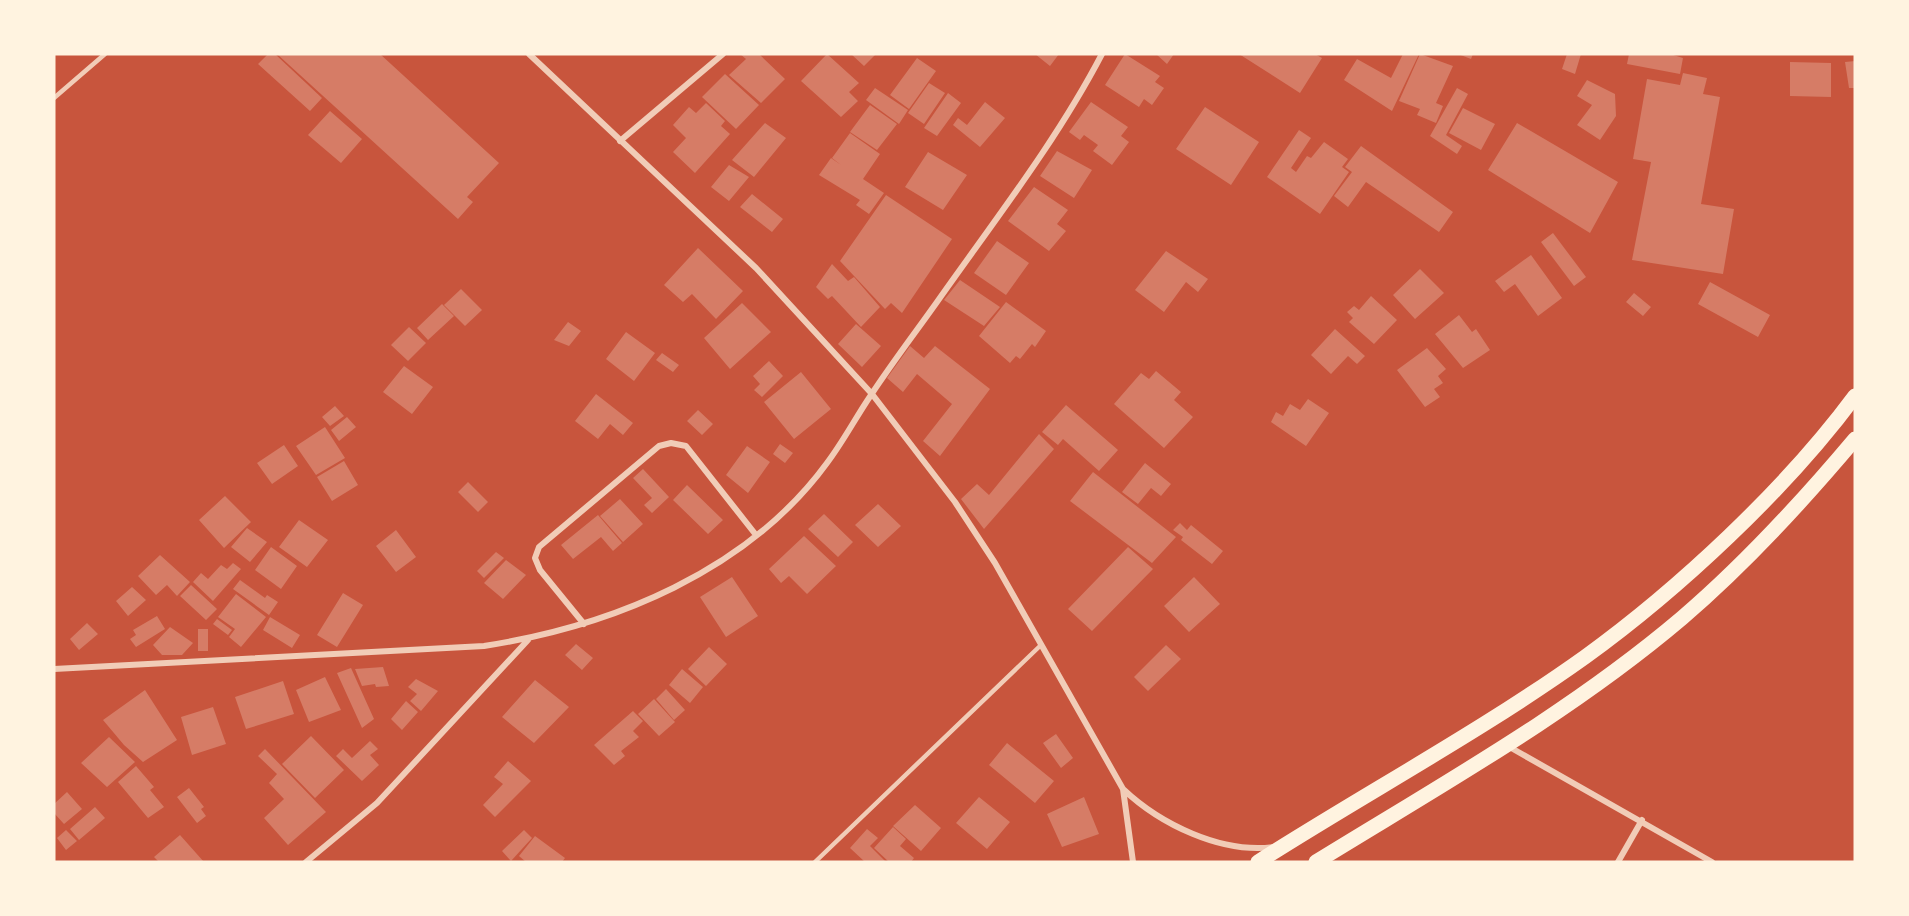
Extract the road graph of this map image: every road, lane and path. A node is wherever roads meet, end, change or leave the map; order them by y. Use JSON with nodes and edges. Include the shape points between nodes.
{"nodes":[{"id":1,"x":105,"y":54,"type":"edge"},
{"id":2,"x":530,"y":54,"type":"edge"},
{"id":3,"x":723,"y":54,"type":"edge"},
{"id":4,"x":1102,"y":54,"type":"edge"},
{"id":5,"x":54,"y":98,"type":"edge"},
{"id":6,"x":620,"y":141,"type":"junction"},
{"id":7,"x":872,"y":394,"type":"junction"},
{"id":8,"x":1855,"y":396,"type":"edge"},
{"id":9,"x":1855,"y":439,"type":"edge"},
{"id":10,"x":756,"y":535,"type":"junction"},
{"id":11,"x":584,"y":624,"type":"junction"},
{"id":12,"x":528,"y":639,"type":"junction"},
{"id":13,"x":1041,"y":645,"type":"junction"},
{"id":14,"x":54,"y":669,"type":"edge"},
{"id":15,"x":1506,"y":745,"type":"junction"},
{"id":16,"x":1123,"y":789,"type":"junction"},
{"id":17,"x":1642,"y":820,"type":"junction"},
{"id":18,"x":1283,"y":846,"type":"junction"},
{"id":19,"x":306,"y":862,"type":"edge"},
{"id":20,"x":815,"y":862,"type":"edge"},
{"id":21,"x":1133,"y":862,"type":"edge"},
{"id":22,"x":1258,"y":862,"type":"edge"},
{"id":23,"x":1316,"y":862,"type":"edge"},
{"id":24,"x":1618,"y":862,"type":"edge"},
{"id":25,"x":1712,"y":862,"type":"edge"}],
"edges":[{"from":1,"to":5,"type":"lane"},
{"from":2,"to":6,"type":"street"},
{"from":3,"to":6,"type":"street"},
{"from":4,"to":7,"type":"street","via":[[1056,134]]},
{"from":6,"to":7,"type":"street","via":[[756,268]]},
{"from":7,"to":10,"type":"street","via":[[827,464],[786,510]]},
{"from":7,"to":13,"type":"street","via":[[955,501]]},
{"from":8,"to":18,"type":"main road","via":[[1750,513],[1646,610],[1585,657],[1498,714]]},
{"from":9,"to":15,"type":"main road","via":[[1768,537],[1682,618],[1592,688]]},
{"from":10,"to":11,"type":"street","via":[[683,584]]},
{"from":10,"to":11,"type":"street","via":[[686,446],[659,446],[539,547],[535,558],[540,570]]},
{"from":11,"to":12,"type":"street"},
{"from":12,"to":14,"type":"street","via":[[484,646]]},
{"from":12,"to":19,"type":"street","via":[[377,803]]},
{"from":13,"to":16,"type":"street"},
{"from":13,"to":20,"type":"lane"},
{"from":15,"to":17,"type":"street"},
{"from":15,"to":23,"type":"main road"},
{"from":16,"to":18,"type":"street","via":[[1149,812],[1197,834],[1233,845]]},
{"from":16,"to":21,"type":"street"},
{"from":17,"to":24,"type":"street"},
{"from":17,"to":25,"type":"street"},
{"from":18,"to":22,"type":"main road"}]}
